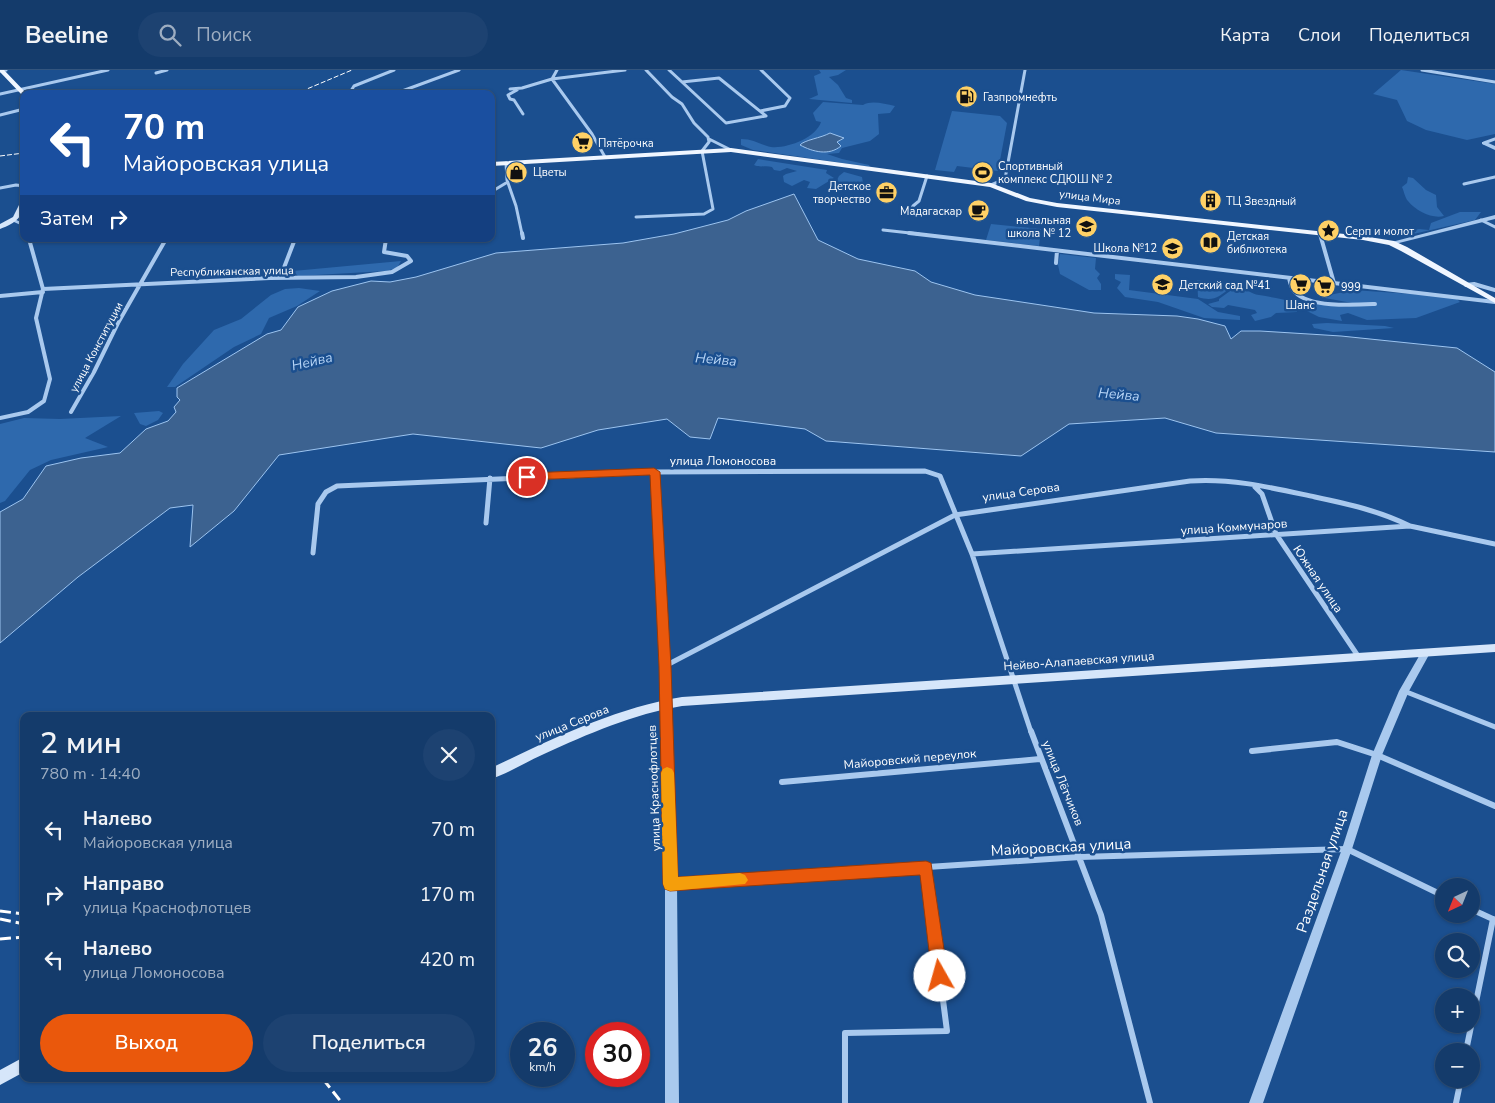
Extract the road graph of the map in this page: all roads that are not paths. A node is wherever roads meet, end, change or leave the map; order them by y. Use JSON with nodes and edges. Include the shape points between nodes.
{"nodes":[{"id":1,"x":108,"y":70,"type":"edge"},
{"id":2,"x":167,"y":70,"type":"edge"},
{"id":3,"x":394,"y":70,"type":"edge"},
{"id":4,"x":458,"y":70,"type":"edge"},
{"id":5,"x":556,"y":70,"type":"edge"},
{"id":6,"x":625,"y":70,"type":"edge"},
{"id":7,"x":646,"y":70,"type":"edge"},
{"id":8,"x":669,"y":70,"type":"edge"},
{"id":9,"x":761,"y":70,"type":"edge"},
{"id":10,"x":1025,"y":70,"type":"edge"},
{"id":11,"x":1422,"y":70,"type":"edge"},
{"id":12,"x":2,"y":71,"type":"edge"},
{"id":13,"x":1430,"y":71,"type":"edge"},
{"id":14,"x":156,"y":73,"type":"dead end"},
{"id":15,"x":552,"y":79,"type":"junction"},
{"id":16,"x":681,"y":82,"type":"junction"},
{"id":17,"x":1495,"y":82,"type":"edge"},
{"id":18,"x":522,"y":88,"type":"junction"},
{"id":19,"x":510,"y":89,"type":"dead end"},
{"id":20,"x":20,"y":90,"type":"edge"},
{"id":21,"x":30,"y":90,"type":"edge"},
{"id":22,"x":352,"y":90,"type":"edge"},
{"id":23,"x":405,"y":90,"type":"edge"},
{"id":24,"x":20,"y":92,"type":"edge"},
{"id":25,"x":0,"y":94,"type":"edge"},
{"id":26,"x":760,"y":110,"type":"junction"},
{"id":27,"x":20,"y":111,"type":"edge"},
{"id":28,"x":523,"y":114,"type":"dead end"},
{"id":29,"x":0,"y":115,"type":"edge"},
{"id":30,"x":709,"y":139,"type":"junction"},
{"id":31,"x":1495,"y":139,"type":"edge"},
{"id":32,"x":1484,"y":143,"type":"joint"},
{"id":33,"x":1495,"y":148,"type":"edge"},
{"id":34,"x":731,"y":150,"type":"junction"},
{"id":35,"x":702,"y":151,"type":"junction"},
{"id":36,"x":605,"y":157,"type":"junction"},
{"id":37,"x":506,"y":163,"type":"junction"},
{"id":38,"x":495,"y":164,"type":"edge"},
{"id":39,"x":927,"y":176,"type":"junction"},
{"id":40,"x":1495,"y":176,"type":"edge"},
{"id":41,"x":506,"y":184,"type":"junction"},
{"id":42,"x":1464,"y":184,"type":"dead end"},
{"id":43,"x":991,"y":185,"type":"junction"},
{"id":44,"x":20,"y":186,"type":"edge"},
{"id":45,"x":0,"y":188,"type":"edge"},
{"id":46,"x":495,"y":190,"type":"edge"},
{"id":47,"x":20,"y":208,"type":"edge"},
{"id":48,"x":910,"y":214,"type":"dead end"},
{"id":49,"x":636,"y":217,"type":"dead end"},
{"id":50,"x":1495,"y":217,"type":"edge"},
{"id":51,"x":13,"y":220,"type":"junction"},
{"id":52,"x":1481,"y":220,"type":"junction"},
{"id":53,"x":20,"y":222,"type":"edge"},
{"id":54,"x":0,"y":227,"type":"edge"},
{"id":55,"x":1495,"y":227,"type":"edge"},
{"id":56,"x":883,"y":230,"type":"dead end"},
{"id":57,"x":1320,"y":234,"type":"junction"},
{"id":58,"x":523,"y":238,"type":"dead end"},
{"id":59,"x":30,"y":242,"type":"edge"},
{"id":60,"x":164,"y":242,"type":"edge"},
{"id":61,"x":294,"y":242,"type":"edge"},
{"id":62,"x":386,"y":242,"type":"edge"},
{"id":63,"x":1391,"y":243,"type":"junction"},
{"id":64,"x":1057,"y":251,"type":"junction"},
{"id":65,"x":1056,"y":263,"type":"dead end"},
{"id":66,"x":280,"y":278,"type":"junction"},
{"id":67,"x":1289,"y":278,"type":"junction"},
{"id":68,"x":143,"y":282,"type":"junction"},
{"id":69,"x":1334,"y":283,"type":"junction"},
{"id":70,"x":1466,"y":285,"type":"junction"},
{"id":71,"x":43,"y":290,"type":"junction"},
{"id":72,"x":1495,"y":290,"type":"edge"},
{"id":73,"x":0,"y":296,"type":"edge"},
{"id":74,"x":1495,"y":302,"type":"edge"},
{"id":75,"x":1375,"y":304,"type":"dead end"},
{"id":76,"x":71,"y":412,"type":"dead end"},
{"id":77,"x":0,"y":418,"type":"edge"},
{"id":78,"x":654,"y":472,"type":"junction"},
{"id":79,"x":940,"y":476,"type":"joint"},
{"id":80,"x":490,"y":478,"type":"junction"},
{"id":81,"x":1254,"y":486,"type":"junction"},
{"id":82,"x":955,"y":515,"type":"junction"},
{"id":83,"x":486,"y":523,"type":"dead end"},
{"id":84,"x":1410,"y":526,"type":"junction"},
{"id":85,"x":1276,"y":534,"type":"junction"},
{"id":86,"x":1495,"y":544,"type":"edge"},
{"id":87,"x":313,"y":553,"type":"dead end"},
{"id":88,"x":972,"y":554,"type":"junction"},
{"id":89,"x":1495,"y":648,"type":"edge"},
{"id":90,"x":1425,"y":653,"type":"junction"},
{"id":91,"x":1358,"y":656,"type":"dead end"},
{"id":92,"x":665,"y":666,"type":"junction"},
{"id":93,"x":1012,"y":679,"type":"junction"},
{"id":94,"x":1404,"y":690,"type":"junction"},
{"id":95,"x":665,"y":704,"type":"junction"},
{"id":96,"x":1495,"y":727,"type":"edge"},
{"id":97,"x":1252,"y":751,"type":"dead end"},
{"id":98,"x":1377,"y":755,"type":"junction"},
{"id":99,"x":1040,"y":759,"type":"junction"},
{"id":100,"x":495,"y":772,"type":"edge"},
{"id":101,"x":782,"y":782,"type":"dead end"},
{"id":102,"x":1495,"y":806,"type":"edge"},
{"id":103,"x":1346,"y":849,"type":"junction"},
{"id":104,"x":1080,"y":857,"type":"junction"},
{"id":105,"x":926,"y":868,"type":"junction"},
{"id":106,"x":670,"y":884,"type":"junction"},
{"id":107,"x":1435,"y":892,"type":"edge"},
{"id":108,"x":1480,"y":913,"type":"edge"},
{"id":109,"x":1494,"y":920,"type":"edge"},
{"id":110,"x":1468,"y":1043,"type":"edge"},
{"id":111,"x":20,"y":1066,"type":"edge"},
{"id":112,"x":0,"y":1078,"type":"edge"},
{"id":113,"x":1459,"y":1088,"type":"edge"},
{"id":114,"x":672,"y":1103,"type":"edge"},
{"id":115,"x":846,"y":1103,"type":"edge"},
{"id":116,"x":1150,"y":1103,"type":"edge"},
{"id":117,"x":1256,"y":1103,"type":"edge"},
{"id":118,"x":1456,"y":1103,"type":"edge"}],
"edges":[{"from":1,"to":21,"type":"street"},
{"from":2,"to":14,"type":"street"},
{"from":3,"to":22,"type":"street","via":[[354,86]]},
{"from":4,"to":23,"type":"street"},
{"from":5,"to":15,"type":"street"},
{"from":6,"to":15,"type":"street"},
{"from":7,"to":30,"type":"street","via":[[682,104],[695,125]]},
{"from":8,"to":16,"type":"street"},
{"from":9,"to":26,"type":"street","via":[[790,98],[785,106]]},
{"from":10,"to":43,"type":"street","via":[[1004,179]]},
{"from":11,"to":13,"type":"street"},
{"from":12,"to":20,"type":"main road"},
{"from":13,"to":17,"type":"street"},
{"from":15,"to":18,"type":"street"},
{"from":15,"to":36,"type":"street"},
{"from":16,"to":26,"type":"street","via":[[719,78]]},
{"from":16,"to":26,"type":"street","via":[[726,124],[766,116]]},
{"from":18,"to":19,"type":"street"},
{"from":18,"to":28,"type":"street","via":[[508,95]]},
{"from":24,"to":25,"type":"street"},
{"from":27,"to":29,"type":"street"},
{"from":30,"to":34,"type":"street"},
{"from":30,"to":35,"type":"street"},
{"from":31,"to":32,"type":"street"},
{"from":32,"to":33,"type":"street"},
{"from":34,"to":35,"type":"main road","name":"улица Мира"},
{"from":34,"to":39,"type":"main road","name":"улица Мира"},
{"from":35,"to":36,"type":"main road","name":"улица Мира"},
{"from":35,"to":49,"type":"street","via":[[713,209],[704,214]]},
{"from":36,"to":37,"type":"main road","name":"улица Мира"},
{"from":37,"to":38,"type":"main road","name":"улица Мира"},
{"from":37,"to":41,"type":"street"},
{"from":39,"to":43,"type":"main road","name":"улица Мира"},
{"from":39,"to":48,"type":"street","via":[[919,201]]},
{"from":40,"to":42,"type":"street"},
{"from":41,"to":46,"type":"street"},
{"from":41,"to":58,"type":"street"},
{"from":43,"to":57,"type":"main road","name":"улица Мира","via":[[1028,200],[1057,205]]},
{"from":44,"to":45,"type":"street"},
{"from":47,"to":51,"type":"main road"},
{"from":50,"to":52,"type":"street"},
{"from":51,"to":53,"type":"street"},
{"from":51,"to":54,"type":"main road"},
{"from":52,"to":55,"type":"street"},
{"from":52,"to":63,"type":"street"},
{"from":56,"to":64,"type":"street"},
{"from":57,"to":63,"type":"main road","name":"улица Мира"},
{"from":57,"to":69,"type":"street"},
{"from":59,"to":71,"type":"street"},
{"from":60,"to":68,"type":"street","name":"улица Конституции"},
{"from":61,"to":66,"type":"street"},
{"from":62,"to":66,"type":"street","name":"Республиканская улица","via":[[384,252],[407,256],[411,261],[384,274],[346,278]]},
{"from":63,"to":70,"type":"main road","name":"улица Мира"},
{"from":64,"to":65,"type":"street"},
{"from":64,"to":67,"type":"street"},
{"from":66,"to":68,"type":"street","name":"Республиканская улица"},
{"from":67,"to":69,"type":"street"},
{"from":67,"to":75,"type":"street","via":[[1293,290],[1302,298],[1353,305]]},
{"from":68,"to":71,"type":"street","name":"Республиканская улица"},
{"from":68,"to":76,"type":"street","name":"улица Конституции"},
{"from":69,"to":74,"type":"street"},
{"from":70,"to":72,"type":"street"},
{"from":70,"to":74,"type":"main road","name":"улица Мира"},
{"from":71,"to":73,"type":"street","name":"Республиканская улица"},
{"from":71,"to":77,"type":"street","via":[[36,318],[50,379],[44,401],[28,412]]},
{"from":78,"to":79,"type":"street","name":"улица Ломоносова","via":[[925,471]]},
{"from":78,"to":80,"type":"street","name":"улица Ломоносова"},
{"from":78,"to":92,"type":"street","name":"улица Краснофлотцев"},
{"from":79,"to":82,"type":"street","name":"улица Лётчиков"},
{"from":80,"to":83,"type":"street"},
{"from":80,"to":87,"type":"street","name":"улица Ломоносова","via":[[338,486],[326,492],[318,504]]},
{"from":81,"to":82,"type":"street","name":"улица Серова","via":[[1229,480],[1199,480]]},
{"from":81,"to":84,"type":"street","name":"улица Серова","via":[[1375,510]]},
{"from":81,"to":85,"type":"street","name":"Южная улица","via":[[1262,494]]},
{"from":82,"to":88,"type":"street","name":"улица Лётчиков"},
{"from":82,"to":92,"type":"street","name":"улица Серова"},
{"from":84,"to":85,"type":"street","name":"улица Коммунаров"},
{"from":84,"to":86,"type":"street","name":"улица Коммунаров"},
{"from":85,"to":88,"type":"street","name":"улица Коммунаров"},
{"from":85,"to":91,"type":"street","name":"Южная улица"},
{"from":88,"to":93,"type":"street","name":"улица Лётчиков"},
{"from":89,"to":90,"type":"main road","name":"Нейво-Алапаевская улица"},
{"from":90,"to":93,"type":"main road","name":"Нейво-Алапаевская улица"},
{"from":90,"to":94,"type":"street","name":"Раздельная улица"},
{"from":92,"to":95,"type":"street","name":"улица Краснофлотцев"},
{"from":93,"to":95,"type":"main road","name":"Нейво-Алапаевская улица"},
{"from":93,"to":99,"type":"street","name":"улица Лётчиков"},
{"from":94,"to":96,"type":"street"},
{"from":94,"to":98,"type":"street","name":"Раздельная улица"},
{"from":95,"to":100,"type":"main road","name":"улица Серова","via":[[627,715]]},
{"from":95,"to":106,"type":"street","name":"улица Краснофлотцев"},
{"from":97,"to":98,"type":"street","via":[[1337,742]]},
{"from":98,"to":102,"type":"street"},
{"from":98,"to":103,"type":"street","name":"Раздельная улица"},
{"from":99,"to":101,"type":"street","name":"Майоровский переулок"},
{"from":99,"to":104,"type":"street","name":"улица Лётчиков"},
{"from":103,"to":104,"type":"street","name":"Майоровская улица"},
{"from":103,"to":107,"type":"street","name":"Майоровская улица"},
{"from":103,"to":117,"type":"street","name":"Раздельная улица"},
{"from":104,"to":105,"type":"street","name":"Майоровская улица"},
{"from":104,"to":116,"type":"street","name":"улица Лётчиков","via":[[1101,914]]},
{"from":105,"to":106,"type":"street","name":"Майоровская улица"},
{"from":105,"to":115,"type":"street","via":[[947,1031],[845,1033]]},
{"from":106,"to":114,"type":"street","name":"улица Краснофлотцев"},
{"from":108,"to":109,"type":"street"},
{"from":109,"to":110,"type":"street"},
{"from":111,"to":112,"type":"main road"},
{"from":113,"to":118,"type":"street"}]}
